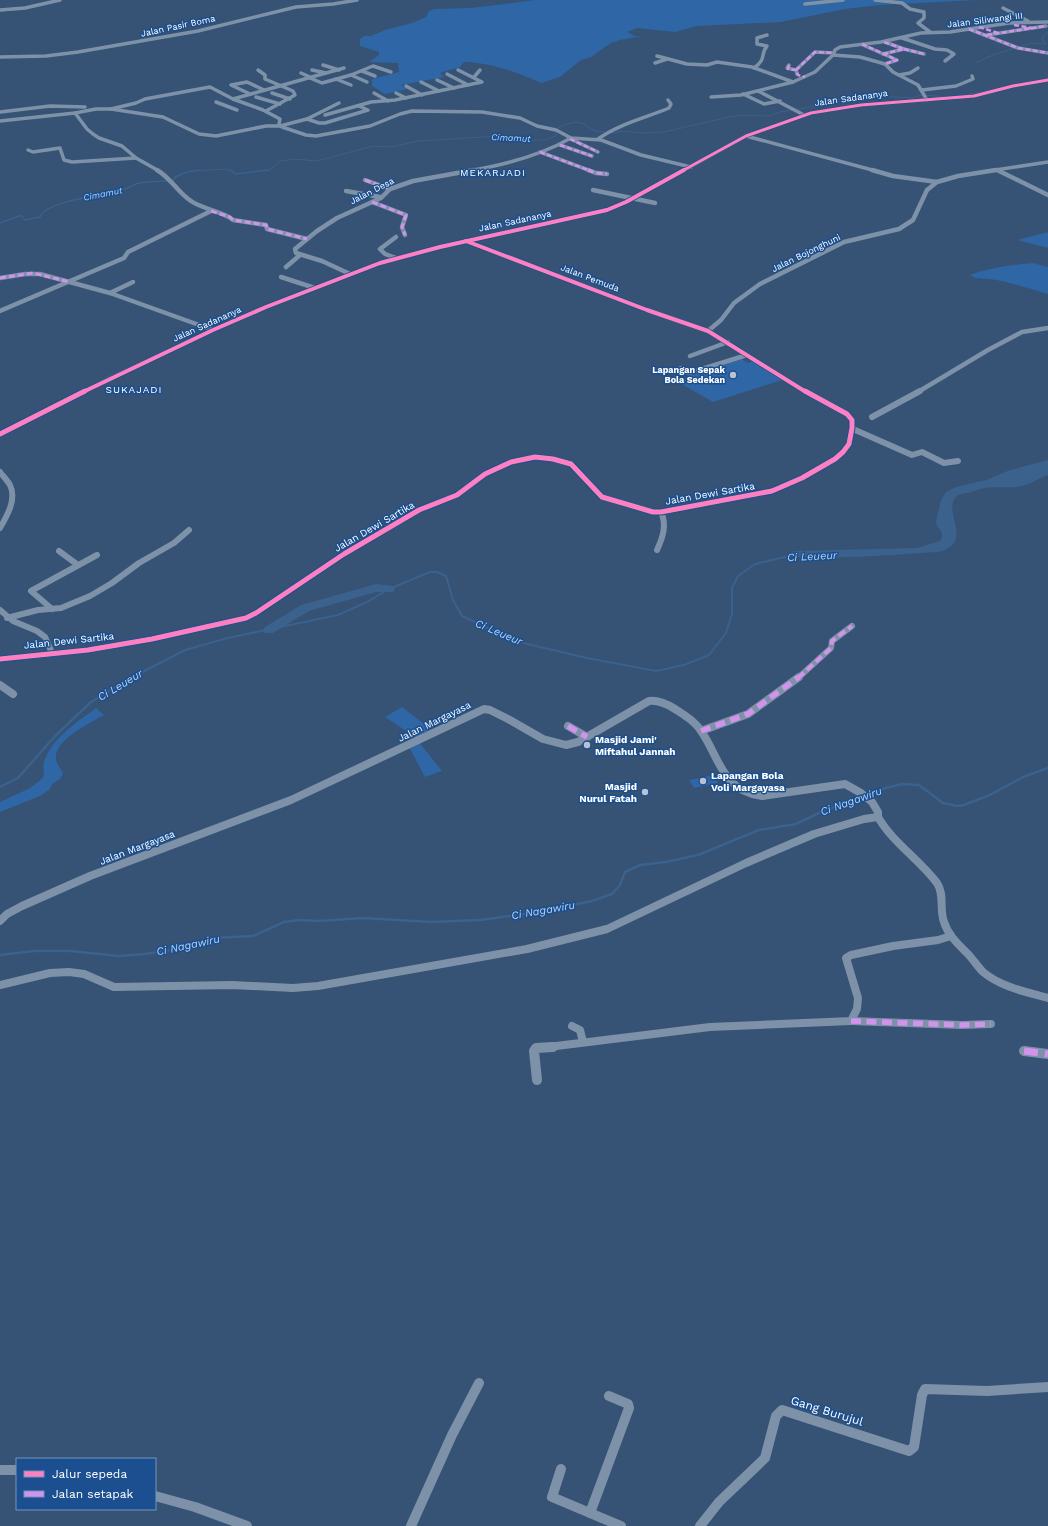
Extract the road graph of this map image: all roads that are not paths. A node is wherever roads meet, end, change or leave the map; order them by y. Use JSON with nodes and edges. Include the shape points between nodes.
{"nodes":[{"id":1,"x":60,"y":0,"type":"edge"},
{"id":2,"x":357,"y":0,"type":"edge"},
{"id":3,"x":843,"y":0,"type":"edge"},
{"id":4,"x":875,"y":0,"type":"edge"},
{"id":5,"x":805,"y":4,"type":"dead end"},
{"id":6,"x":1003,"y":8,"type":"dead end"},
{"id":7,"x":0,"y":10,"type":"edge"},
{"id":8,"x":1032,"y":22,"type":"junction"},
{"id":9,"x":1048,"y":22,"type":"edge"},
{"id":10,"x":1014,"y":25,"type":"dead end"},
{"id":11,"x":1046,"y":26,"type":"dead end"},
{"id":12,"x":979,"y":27,"type":"junction"},
{"id":13,"x":969,"y":29,"type":"junction"},
{"id":14,"x":1035,"y":29,"type":"junction"},
{"id":15,"x":930,"y":32,"type":"junction"},
{"id":16,"x":1000,"y":33,"type":"junction"},
{"id":17,"x":767,"y":35,"type":"dead end"},
{"id":18,"x":985,"y":35,"type":"junction"},
{"id":19,"x":901,"y":38,"type":"junction"},
{"id":20,"x":884,"y":42,"type":"junction"},
{"id":21,"x":862,"y":44,"type":"junction"},
{"id":22,"x":904,"y":49,"type":"junction"},
{"id":23,"x":834,"y":54,"type":"junction"},
{"id":24,"x":883,"y":54,"type":"junction"},
{"id":25,"x":924,"y":54,"type":"dead end"},
{"id":26,"x":1048,"y":54,"type":"edge"},
{"id":27,"x":657,"y":56,"type":"dead end"},
{"id":28,"x":0,"y":57,"type":"edge"},
{"id":29,"x":668,"y":59,"type":"junction"},
{"id":30,"x":945,"y":61,"type":"dead end"},
{"id":31,"x":655,"y":63,"type":"dead end"},
{"id":32,"x":884,"y":64,"type":"junction"},
{"id":33,"x":323,"y":65,"type":"dead end"},
{"id":34,"x":789,"y":66,"type":"dead end"},
{"id":35,"x":344,"y":68,"type":"dead end"},
{"id":36,"x":754,"y":68,"type":"junction"},
{"id":37,"x":918,"y":68,"type":"dead end"},
{"id":38,"x":258,"y":70,"type":"dead end"},
{"id":39,"x":312,"y":70,"type":"dead end"},
{"id":40,"x":339,"y":70,"type":"junction"},
{"id":41,"x":362,"y":70,"type":"junction"},
{"id":42,"x":458,"y":70,"type":"dead end"},
{"id":43,"x":480,"y":70,"type":"dead end"},
{"id":44,"x":796,"y":70,"type":"junction"},
{"id":45,"x":391,"y":72,"type":"dead end"},
{"id":46,"x":300,"y":73,"type":"dead end"},
{"id":47,"x":326,"y":73,"type":"junction"},
{"id":48,"x":447,"y":74,"type":"dead end"},
{"id":49,"x":899,"y":75,"type":"junction"},
{"id":50,"x":351,"y":76,"type":"junction"},
{"id":51,"x":375,"y":76,"type":"dead end"},
{"id":52,"x":972,"y":76,"type":"dead end"},
{"id":53,"x":474,"y":77,"type":"junction"},
{"id":54,"x":805,"y":77,"type":"junction"},
{"id":55,"x":311,"y":78,"type":"junction"},
{"id":56,"x":265,"y":79,"type":"junction"},
{"id":57,"x":336,"y":79,"type":"junction"},
{"id":58,"x":259,"y":80,"type":"dead end"},
{"id":59,"x":437,"y":80,"type":"dead end"},
{"id":60,"x":1048,"y":80,"type":"edge"},
{"id":61,"x":254,"y":81,"type":"dead end"},
{"id":62,"x":248,"y":82,"type":"junction"},
{"id":63,"x":367,"y":82,"type":"dead end"},
{"id":64,"x":421,"y":82,"type":"dead end"},
{"id":65,"x":793,"y":82,"type":"junction"},
{"id":66,"x":322,"y":83,"type":"junction"},
{"id":67,"x":351,"y":85,"type":"dead end"},
{"id":68,"x":468,"y":85,"type":"junction"},
{"id":69,"x":279,"y":86,"type":"junction"},
{"id":70,"x":406,"y":86,"type":"dead end"},
{"id":71,"x":330,"y":87,"type":"dead end"},
{"id":72,"x":454,"y":88,"type":"junction"},
{"id":73,"x":264,"y":90,"type":"junction"},
{"id":74,"x":922,"y":90,"type":"junction"},
{"id":75,"x":439,"y":91,"type":"junction"},
{"id":76,"x":758,"y":91,"type":"junction"},
{"id":77,"x":272,"y":93,"type":"dead end"},
{"id":78,"x":374,"y":93,"type":"dead end"},
{"id":79,"x":396,"y":93,"type":"dead end"},
{"id":80,"x":250,"y":94,"type":"junction"},
{"id":81,"x":743,"y":94,"type":"junction"},
{"id":82,"x":422,"y":95,"type":"junction"},
{"id":83,"x":256,"y":97,"type":"dead end"},
{"id":84,"x":711,"y":97,"type":"dead end"},
{"id":85,"x":926,"y":97,"type":"junction"},
{"id":86,"x":406,"y":98,"type":"junction"},
{"id":87,"x":235,"y":99,"type":"junction"},
{"id":88,"x":290,"y":99,"type":"junction"},
{"id":89,"x":668,"y":100,"type":"dead end"},
{"id":90,"x":388,"y":101,"type":"junction"},
{"id":91,"x":780,"y":101,"type":"junction"},
{"id":92,"x":216,"y":102,"type":"dead end"},
{"id":93,"x":280,"y":104,"type":"junction"},
{"id":94,"x":339,"y":104,"type":"dead end"},
{"id":95,"x":223,"y":105,"type":"junction"},
{"id":96,"x":333,"y":106,"type":"junction"},
{"id":97,"x":357,"y":106,"type":"junction"},
{"id":98,"x":102,"y":109,"type":"junction"},
{"id":99,"x":111,"y":109,"type":"junction"},
{"id":100,"x":342,"y":109,"type":"junction"},
{"id":101,"x":237,"y":110,"type":"dead end"},
{"id":102,"x":266,"y":111,"type":"junction"},
{"id":103,"x":0,"y":112,"type":"edge"},
{"id":104,"x":75,"y":113,"type":"junction"},
{"id":105,"x":804,"y":115,"type":"junction"},
{"id":106,"x":313,"y":117,"type":"junction"},
{"id":107,"x":307,"y":119,"type":"junction"},
{"id":108,"x":0,"y":121,"type":"edge"},
{"id":109,"x":280,"y":126,"type":"junction"},
{"id":110,"x":240,"y":132,"type":"junction"},
{"id":111,"x":251,"y":135,"type":"dead end"},
{"id":112,"x":746,"y":136,"type":"junction"},
{"id":113,"x":570,"y":139,"type":"junction"},
{"id":114,"x":598,"y":139,"type":"junction"},
{"id":115,"x":560,"y":144,"type":"junction"},
{"id":116,"x":28,"y":150,"type":"dead end"},
{"id":117,"x":540,"y":152,"type":"junction"},
{"id":118,"x":598,"y":152,"type":"dead end"},
{"id":119,"x":592,"y":156,"type":"dead end"},
{"id":120,"x":136,"y":158,"type":"junction"},
{"id":121,"x":1048,"y":162,"type":"edge"},
{"id":122,"x":691,"y":167,"type":"junction"},
{"id":123,"x":997,"y":170,"type":"junction"},
{"id":124,"x":607,"y":174,"type":"dead end"},
{"id":125,"x":365,"y":180,"type":"dead end"},
{"id":126,"x":937,"y":182,"type":"junction"},
{"id":127,"x":390,"y":190,"type":"junction"},
{"id":128,"x":593,"y":190,"type":"dead end"},
{"id":129,"x":346,"y":191,"type":"dead end"},
{"id":130,"x":1048,"y":195,"type":"edge"},
{"id":131,"x":381,"y":198,"type":"junction"},
{"id":132,"x":632,"y":198,"type":"junction"},
{"id":133,"x":372,"y":202,"type":"junction"},
{"id":134,"x":655,"y":203,"type":"dead end"},
{"id":135,"x":211,"y":211,"type":"junction"},
{"id":136,"x":405,"y":235,"type":"dead end"},
{"id":137,"x":396,"y":237,"type":"dead end"},
{"id":138,"x":307,"y":239,"type":"junction"},
{"id":139,"x":466,"y":240,"type":"junction"},
{"id":140,"x":300,"y":255,"type":"junction"},
{"id":141,"x":396,"y":258,"type":"junction"},
{"id":142,"x":286,"y":267,"type":"dead end"},
{"id":143,"x":350,"y":274,"type":"junction"},
{"id":144,"x":281,"y":277,"type":"dead end"},
{"id":145,"x":0,"y":278,"type":"edge"},
{"id":146,"x":70,"y":282,"type":"junction"},
{"id":147,"x":133,"y":282,"type":"dead end"},
{"id":148,"x":315,"y":288,"type":"junction"},
{"id":149,"x":110,"y":293,"type":"junction"},
{"id":150,"x":0,"y":311,"type":"edge"},
{"id":151,"x":1048,"y":328,"type":"edge"},
{"id":152,"x":213,"y":330,"type":"junction"},
{"id":153,"x":708,"y":332,"type":"junction"},
{"id":154,"x":728,"y":342,"type":"junction"},
{"id":155,"x":747,"y":355,"type":"junction"},
{"id":156,"x":690,"y":356,"type":"dead end"},
{"id":157,"x":680,"y":368,"type":"dead end"},
{"id":158,"x":872,"y":417,"type":"dead end"},
{"id":159,"x":853,"y":429,"type":"junction"},
{"id":160,"x":0,"y":434,"type":"edge"},
{"id":161,"x":958,"y":461,"type":"dead end"},
{"id":162,"x":0,"y":472,"type":"edge"},
{"id":163,"x":661,"y":512,"type":"junction"},
{"id":164,"x":0,"y":528,"type":"edge"},
{"id":165,"x":189,"y":530,"type":"dead end"},
{"id":166,"x":657,"y":550,"type":"dead end"},
{"id":167,"x":59,"y":551,"type":"dead end"},
{"id":168,"x":97,"y":555,"type":"dead end"},
{"id":169,"x":78,"y":565,"type":"junction"},
{"id":170,"x":52,"y":609,"type":"junction"},
{"id":171,"x":0,"y":610,"type":"edge"},
{"id":172,"x":7,"y":618,"type":"junction"},
{"id":173,"x":852,"y":626,"type":"dead end"},
{"id":174,"x":52,"y":653,"type":"junction"},
{"id":175,"x":0,"y":659,"type":"edge"},
{"id":176,"x":0,"y":685,"type":"edge"},
{"id":177,"x":13,"y":694,"type":"dead end"},
{"id":178,"x":568,"y":726,"type":"dead end"},
{"id":179,"x":701,"y":731,"type":"junction"},
{"id":180,"x":587,"y":737,"type":"junction"},
{"id":181,"x":878,"y":817,"type":"junction"},
{"id":182,"x":0,"y":921,"type":"edge"},
{"id":183,"x":951,"y":936,"type":"junction"},
{"id":184,"x":0,"y":985,"type":"edge"},
{"id":185,"x":1048,"y":998,"type":"edge"},
{"id":186,"x":851,"y":1021,"type":"junction"},
{"id":187,"x":991,"y":1024,"type":"dead end"},
{"id":188,"x":572,"y":1026,"type":"dead end"},
{"id":189,"x":583,"y":1042,"type":"junction"},
{"id":190,"x":1024,"y":1051,"type":"dead end"},
{"id":191,"x":1048,"y":1054,"type":"edge"},
{"id":192,"x":537,"y":1080,"type":"dead end"},
{"id":193,"x":479,"y":1383,"type":"dead end"},
{"id":194,"x":1048,"y":1387,"type":"edge"},
{"id":195,"x":609,"y":1396,"type":"dead end"},
{"id":196,"x":561,"y":1469,"type":"dead end"},
{"id":197,"x":0,"y":1470,"type":"edge"},
{"id":198,"x":16,"y":1470,"type":"edge"},
{"id":199,"x":156,"y":1496,"type":"edge"},
{"id":200,"x":590,"y":1513,"type":"junction"},
{"id":201,"x":247,"y":1526,"type":"edge"},
{"id":202,"x":411,"y":1526,"type":"edge"},
{"id":203,"x":621,"y":1526,"type":"edge"},
{"id":204,"x":700,"y":1526,"type":"edge"}],
"edges":[{"from":1,"to":7,"type":"street","via":[[25,8]]},
{"from":2,"to":28,"type":"street","name":"Jalan Pasir Boma","via":[[296,7],[198,31],[78,52]]},
{"from":3,"to":5,"type":"street"},
{"from":4,"to":15,"type":"street","via":[[904,4],[910,9],[924,12],[924,18],[918,23]]},
{"from":6,"to":8,"type":"street"},
{"from":8,"to":9,"type":"street","name":"Jalan Siliwangi III"},
{"from":8,"to":12,"type":"street","name":"Jalan Siliwangi III"},
{"from":10,"to":14,"type":"street"},
{"from":11,"to":14,"type":"street"},
{"from":12,"to":13,"type":"street","name":"Jalan Siliwangi III"},
{"from":12,"to":16,"type":"street"},
{"from":13,"to":15,"type":"street","name":"Jalan Siliwangi III"},
{"from":13,"to":18,"type":"street"},
{"from":14,"to":16,"type":"street"},
{"from":15,"to":19,"type":"street","name":"Jalan Siliwangi III"},
{"from":16,"to":18,"type":"street"},
{"from":17,"to":36,"type":"street","via":[[757,38],[757,44],[767,46],[764,59]]},
{"from":18,"to":26,"type":"street","via":[[1016,47]]},
{"from":19,"to":20,"type":"street","name":"Jalan Siliwangi III"},
{"from":19,"to":30,"type":"street","via":[[954,54]]},
{"from":20,"to":21,"type":"street","name":"Jalan Siliwangi III"},
{"from":20,"to":22,"type":"street"},
{"from":21,"to":23,"type":"street","name":"Jalan Siliwangi III","via":[[840,47]]},
{"from":21,"to":24,"type":"street"},
{"from":22,"to":24,"type":"street"},
{"from":22,"to":25,"type":"street"},
{"from":23,"to":32,"type":"street"},
{"from":23,"to":44,"type":"street","via":[[815,52]]},
{"from":23,"to":54,"type":"street","via":[[824,65]]},
{"from":24,"to":32,"type":"street","via":[[897,60]]},
{"from":27,"to":29,"type":"street"},
{"from":29,"to":31,"type":"street"},
{"from":29,"to":36,"type":"street","via":[[690,65],[717,62]]},
{"from":32,"to":49,"type":"street"},
{"from":33,"to":40,"type":"street"},
{"from":34,"to":44,"type":"street","via":[[788,69]]},
{"from":35,"to":40,"type":"street"},
{"from":36,"to":65,"type":"street"},
{"from":37,"to":49,"type":"street"},
{"from":38,"to":56,"type":"street","via":[[264,74]]},
{"from":39,"to":47,"type":"street"},
{"from":40,"to":47,"type":"street"},
{"from":41,"to":45,"type":"street","via":[[374,66]]},
{"from":41,"to":50,"type":"street"},
{"from":41,"to":51,"type":"street"},
{"from":42,"to":53,"type":"street"},
{"from":43,"to":53,"type":"street"},
{"from":44,"to":54,"type":"street","via":[[798,75]]},
{"from":46,"to":55,"type":"street"},
{"from":47,"to":55,"type":"street"},
{"from":48,"to":68,"type":"street"},
{"from":49,"to":74,"type":"street","via":[[918,85]]},
{"from":50,"to":57,"type":"street"},
{"from":50,"to":63,"type":"street"},
{"from":52,"to":74,"type":"street","via":[[970,82]]},
{"from":53,"to":68,"type":"street","via":[[482,82]]},
{"from":54,"to":65,"type":"street"},
{"from":55,"to":66,"type":"street"},
{"from":55,"to":69,"type":"street"},
{"from":56,"to":58,"type":"street"},
{"from":56,"to":69,"type":"street"},
{"from":57,"to":66,"type":"street"},
{"from":57,"to":67,"type":"street"},
{"from":59,"to":72,"type":"street"},
{"from":60,"to":85,"type":"street","name":"Jalan Sadananya","via":[[974,96]]},
{"from":61,"to":62,"type":"street"},
{"from":62,"to":73,"type":"street"},
{"from":62,"to":80,"type":"street","via":[[231,85]]},
{"from":64,"to":75,"type":"street"},
{"from":65,"to":76,"type":"street"},
{"from":66,"to":71,"type":"street"},
{"from":68,"to":72,"type":"street"},
{"from":69,"to":73,"type":"street"},
{"from":69,"to":88,"type":"street","via":[[294,91],[295,95]]},
{"from":70,"to":82,"type":"street"},
{"from":72,"to":75,"type":"street"},
{"from":73,"to":80,"type":"street"},
{"from":74,"to":85,"type":"street"},
{"from":75,"to":82,"type":"street"},
{"from":76,"to":81,"type":"street"},
{"from":76,"to":91,"type":"street"},
{"from":77,"to":88,"type":"street"},
{"from":78,"to":90,"type":"street"},
{"from":79,"to":86,"type":"street"},
{"from":80,"to":87,"type":"street"},
{"from":81,"to":84,"type":"street"},
{"from":81,"to":91,"type":"street","via":[[764,104]]},
{"from":82,"to":86,"type":"street"},
{"from":83,"to":93,"type":"street"},
{"from":85,"to":105,"type":"street","name":"Jalan Sadananya","via":[[827,109]]},
{"from":86,"to":90,"type":"street"},
{"from":87,"to":95,"type":"street"},
{"from":87,"to":99,"type":"street","via":[[206,87],[145,99]]},
{"from":87,"to":102,"type":"street"},
{"from":88,"to":93,"type":"street"},
{"from":89,"to":114,"type":"street","via":[[671,104],[668,108],[608,132]]},
{"from":90,"to":97,"type":"street"},
{"from":91,"to":105,"type":"street"},
{"from":92,"to":95,"type":"street"},
{"from":93,"to":102,"type":"street"},
{"from":94,"to":96,"type":"street"},
{"from":95,"to":101,"type":"street"},
{"from":96,"to":100,"type":"street"},
{"from":96,"to":106,"type":"street"},
{"from":97,"to":100,"type":"street"},
{"from":97,"to":107,"type":"street","via":[[368,110],[325,123]]},
{"from":98,"to":99,"type":"street"},
{"from":98,"to":103,"type":"street","via":[[50,106]]},
{"from":98,"to":104,"type":"street"},
{"from":99,"to":110,"type":"street","via":[[166,118],[203,135]]},
{"from":100,"to":106,"type":"street"},
{"from":102,"to":109,"type":"street","via":[[280,119]]},
{"from":104,"to":108,"type":"street"},
{"from":104,"to":120,"type":"street","via":[[87,130],[119,144]]},
{"from":105,"to":112,"type":"street","name":"Jalan Sadananya"},
{"from":106,"to":107,"type":"street"},
{"from":107,"to":109,"type":"street"},
{"from":109,"to":110,"type":"street","via":[[266,126]]},
{"from":109,"to":113,"type":"street","via":[[316,136],[370,126],[407,112],[455,110],[516,117],[554,130]]},
{"from":110,"to":111,"type":"street"},
{"from":112,"to":122,"type":"street","name":"Jalan Sadananya"},
{"from":112,"to":126,"type":"street","via":[[893,176]]},
{"from":113,"to":114,"type":"street"},
{"from":113,"to":115,"type":"street","name":"Jalan Desa"},
{"from":113,"to":118,"type":"street"},
{"from":114,"to":122,"type":"street","via":[[641,155]]},
{"from":115,"to":117,"type":"street","name":"Jalan Desa"},
{"from":115,"to":119,"type":"street"},
{"from":116,"to":120,"type":"street","via":[[33,152],[60,148],[64,160],[74,162]]},
{"from":117,"to":124,"type":"street","via":[[596,173]]},
{"from":117,"to":127,"type":"street","name":"Jalan Desa","via":[[486,168],[413,181]]},
{"from":120,"to":135,"type":"street","via":[[160,171],[190,201]]},
{"from":121,"to":123,"type":"street"},
{"from":122,"to":132,"type":"street","name":"Jalan Sadananya"},
{"from":123,"to":126,"type":"street"},
{"from":123,"to":130,"type":"street"},
{"from":125,"to":127,"type":"street"},
{"from":126,"to":153,"type":"street","name":"Jalan Bojonghuni","via":[[927,190],[916,216],[906,225],[899,229],[844,242],[760,284],[734,303]]},
{"from":127,"to":131,"type":"street","name":"Jalan Desa"},
{"from":128,"to":132,"type":"street"},
{"from":129,"to":131,"type":"street"},
{"from":131,"to":133,"type":"street","name":"Jalan Desa"},
{"from":132,"to":134,"type":"street"},
{"from":132,"to":139,"type":"street","name":"Jalan Sadananya","via":[[601,212]]},
{"from":133,"to":136,"type":"street","via":[[406,215],[402,224]]},
{"from":133,"to":138,"type":"street","name":"Jalan Desa","via":[[337,218]]},
{"from":135,"to":138,"type":"street","via":[[233,220],[265,225],[267,229]]},
{"from":135,"to":146,"type":"street","via":[[128,252],[124,258]]},
{"from":137,"to":141,"type":"street","via":[[380,249]]},
{"from":138,"to":140,"type":"street","name":"Jalan Desa","via":[[295,249]]},
{"from":139,"to":141,"type":"street","name":"Jalan Sadananya"},
{"from":139,"to":153,"type":"street","name":"Jalan Pemuda"},
{"from":140,"to":142,"type":"street"},
{"from":140,"to":143,"type":"street","via":[[322,261]]},
{"from":141,"to":143,"type":"street","name":"Jalan Sadananya"},
{"from":143,"to":148,"type":"street","name":"Jalan Sadananya"},
{"from":144,"to":148,"type":"street"},
{"from":145,"to":146,"type":"street","via":[[33,274]]},
{"from":146,"to":149,"type":"street"},
{"from":146,"to":150,"type":"street"},
{"from":147,"to":149,"type":"street"},
{"from":148,"to":152,"type":"street","name":"Jalan Sadananya"},
{"from":149,"to":152,"type":"street"},
{"from":151,"to":158,"type":"street","via":[[1022,332]]},
{"from":152,"to":160,"type":"street","name":"Jalan Sadananya","via":[[105,380]]},
{"from":153,"to":154,"type":"street"},
{"from":154,"to":155,"type":"street"},
{"from":154,"to":156,"type":"street"},
{"from":155,"to":157,"type":"street","via":[[690,374]]},
{"from":155,"to":159,"type":"street","via":[[790,383],[846,414]]},
{"from":159,"to":161,"type":"street","via":[[912,455],[922,452],[944,463]]},
{"from":159,"to":163,"type":"street","name":"Jalan Dewi Sartika","via":[[849,445],[843,453],[787,486],[744,497]]},
{"from":162,"to":164,"type":"street","via":[[11,487],[12,494],[10,507]]},
{"from":163,"to":166,"type":"street","via":[[665,527]]},
{"from":163,"to":174,"type":"street","name":"Jalan Dewi Sartika","via":[[632,507],[602,497],[571,464],[543,457],[524,458],[498,467],[457,495],[404,518],[344,554],[252,616],[152,639],[88,650]]},
{"from":165,"to":170,"type":"street","via":[[174,543],[90,596],[65,607]]},
{"from":167,"to":169,"type":"street"},
{"from":168,"to":169,"type":"street"},
{"from":169,"to":170,"type":"street","via":[[31,591]]},
{"from":170,"to":172,"type":"street"},
{"from":171,"to":172,"type":"street"},
{"from":172,"to":174,"type":"street","via":[[45,637]]},
{"from":173,"to":179,"type":"street","via":[[832,641],[831,648],[798,678],[748,714]]},
{"from":174,"to":175,"type":"street","name":"Jalan Dewi Sartika"},
{"from":176,"to":177,"type":"street"},
{"from":178,"to":180,"type":"street"},
{"from":179,"to":180,"type":"street","name":"Jalan Margayasa","via":[[687,716],[664,702],[654,700]]},
{"from":179,"to":181,"type":"street","name":"Jalan Margayasa","via":[[724,772],[736,787],[746,794],[762,796],[841,784],[850,786],[869,800],[879,810]]},
{"from":180,"to":182,"type":"street","name":"Jalan Margayasa","via":[[572,745],[543,739],[494,712],[481,710],[291,800],[115,866],[22,906]]},
{"from":181,"to":183,"type":"street","via":[[897,844],[916,860],[938,885],[941,892],[942,918]]},
{"from":181,"to":184,"type":"street","via":[[820,832],[746,863],[607,929],[527,949],[330,985],[293,988],[232,985],[114,987],[105,986],[74,972],[47,974]]},
{"from":183,"to":185,"type":"street","via":[[995,981]]},
{"from":183,"to":186,"type":"street","via":[[893,946],[846,958],[858,998],[857,1009]]},
{"from":186,"to":187,"type":"street"},
{"from":186,"to":189,"type":"street","via":[[710,1027]]},
{"from":188,"to":189,"type":"street","via":[[580,1030]]},
{"from":189,"to":192,"type":"street","via":[[536,1048],[534,1050]]},
{"from":190,"to":191,"type":"street"},
{"from":193,"to":202,"type":"street"},
{"from":194,"to":204,"type":"street","name":"Gang Burujul","via":[[987,1391],[925,1389],[914,1447],[909,1451],[782,1410],[776,1416],[765,1458],[719,1502]]},
{"from":195,"to":200,"type":"street","via":[[625,1402],[629,1408]]},
{"from":196,"to":200,"type":"street","via":[[552,1497]]},
{"from":197,"to":198,"type":"street"},
{"from":199,"to":201,"type":"street"},
{"from":200,"to":203,"type":"street"}]}
